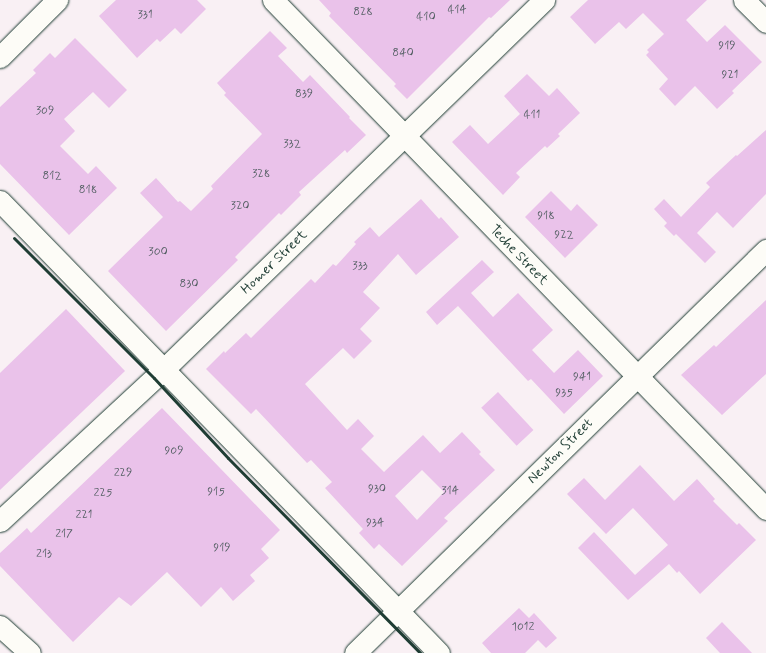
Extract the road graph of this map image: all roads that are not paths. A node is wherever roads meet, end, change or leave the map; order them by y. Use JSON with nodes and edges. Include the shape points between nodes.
{"nodes":[{"id":1,"x":57,"y":0,"type":"edge"},
{"id":2,"x":273,"y":0,"type":"edge"},
{"id":3,"x":544,"y":0,"type":"edge"},
{"id":4,"x":744,"y":0,"type":"edge"},
{"id":5,"x":766,"y":22,"type":"edge"},
{"id":6,"x":0,"y":57,"type":"edge"},
{"id":7,"x":404,"y":137,"type":"junction"},
{"id":8,"x":0,"y":201,"type":"edge"},
{"id":9,"x":766,"y":250,"type":"edge"},
{"id":10,"x":164,"y":369,"type":"junction"},
{"id":11,"x":636,"y":376,"type":"junction"},
{"id":12,"x":766,"y":509,"type":"edge"},
{"id":13,"x":0,"y":521,"type":"edge"},
{"id":14,"x":398,"y":612,"type":"junction"},
{"id":15,"x":0,"y":626,"type":"edge"},
{"id":16,"x":30,"y":653,"type":"edge"},
{"id":17,"x":355,"y":653,"type":"edge"},
{"id":18,"x":439,"y":653,"type":"edge"}],
"edges":[{"from":1,"to":6,"type":"street"},
{"from":2,"to":7,"type":"street","name":"Teche Street"},
{"from":3,"to":7,"type":"street","name":"Homer Street"},
{"from":4,"to":5,"type":"street"},
{"from":7,"to":10,"type":"street","name":"Homer Street"},
{"from":7,"to":11,"type":"street","name":"Teche Street"},
{"from":8,"to":10,"type":"street"},
{"from":9,"to":11,"type":"street","name":"Newton Street"},
{"from":10,"to":13,"type":"street","name":"Homer Street"},
{"from":10,"to":14,"type":"street"},
{"from":11,"to":12,"type":"street","name":"Teche Street"},
{"from":11,"to":14,"type":"street","name":"Newton Street"},
{"from":14,"to":17,"type":"street","name":"Newton Street"},
{"from":14,"to":18,"type":"street"},
{"from":15,"to":16,"type":"street"}]}
